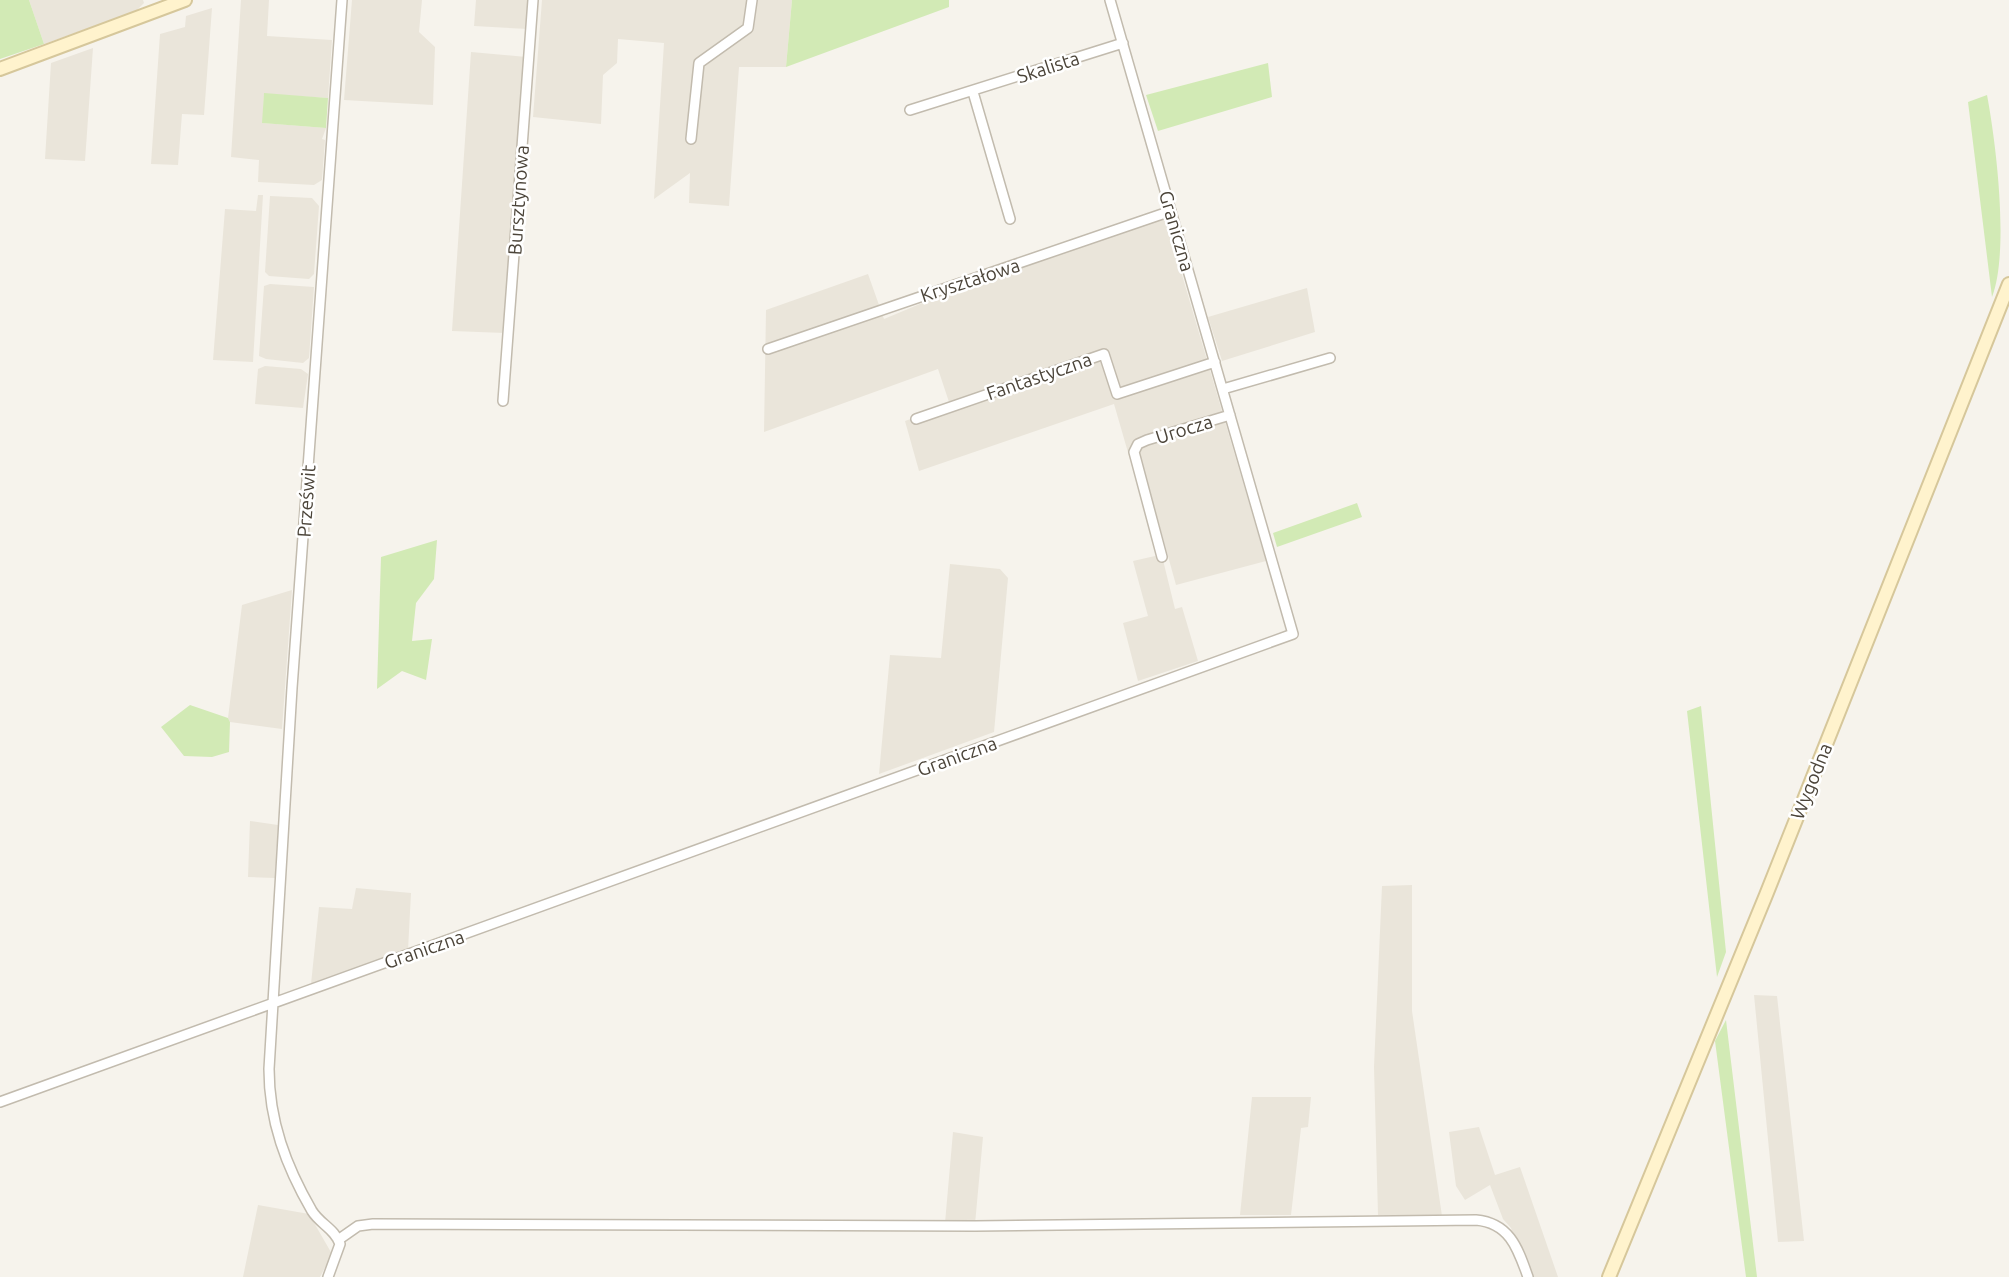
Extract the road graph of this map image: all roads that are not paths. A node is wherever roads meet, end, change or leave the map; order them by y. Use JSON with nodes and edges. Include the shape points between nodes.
{"nodes":[{"id":1,"x":185,"y":0,"type":"edge"},
{"id":2,"x":342,"y":0,"type":"edge"},
{"id":3,"x":533,"y":0,"type":"edge"},
{"id":4,"x":752,"y":0,"type":"edge"},
{"id":5,"x":1110,"y":0,"type":"edge"},
{"id":6,"x":151,"y":6,"type":"edge"},
{"id":7,"x":1123,"y":43,"type":"junction"},
{"id":8,"x":0,"y":69,"type":"edge"},
{"id":9,"x":973,"y":92,"type":"junction"},
{"id":10,"x":910,"y":110,"type":"dead end"},
{"id":11,"x":691,"y":139,"type":"dead end"},
{"id":12,"x":1171,"y":211,"type":"junction"},
{"id":13,"x":1010,"y":219,"type":"dead end"},
{"id":14,"x":2009,"y":284,"type":"edge"},
{"id":15,"x":768,"y":349,"type":"dead end"},
{"id":16,"x":1330,"y":358,"type":"dead end"},
{"id":17,"x":1215,"y":362,"type":"junction"},
{"id":18,"x":1223,"y":389,"type":"junction"},
{"id":19,"x":503,"y":401,"type":"dead end"},
{"id":20,"x":1230,"y":415,"type":"junction"},
{"id":21,"x":916,"y":419,"type":"dead end"},
{"id":22,"x":1161,"y":557,"type":"dead end"},
{"id":23,"x":272,"y":1003,"type":"junction"},
{"id":24,"x":0,"y":1102,"type":"edge"},
{"id":25,"x":338,"y":1240,"type":"junction"},
{"id":26,"x":328,"y":1277,"type":"edge"},
{"id":27,"x":1528,"y":1277,"type":"edge"},
{"id":28,"x":1609,"y":1277,"type":"edge"}],
"edges":[{"from":1,"to":6,"type":"street"},
{"from":2,"to":23,"type":"street","name":"Prześwit"},
{"from":3,"to":19,"type":"street","name":"Bursztynowa"},
{"from":4,"to":11,"type":"street","via":[[748,28],[699,63]]},
{"from":5,"to":7,"type":"street","name":"Graniczna"},
{"from":6,"to":8,"type":"street"},
{"from":7,"to":9,"type":"street","name":"Skalista"},
{"from":7,"to":12,"type":"street","name":"Graniczna"},
{"from":9,"to":10,"type":"street","name":"Skalista"},
{"from":9,"to":13,"type":"street"},
{"from":12,"to":15,"type":"street","name":"Kryształowa"},
{"from":12,"to":17,"type":"street","name":"Graniczna"},
{"from":14,"to":28,"type":"street","name":"Wygodna"},
{"from":16,"to":18,"type":"street"},
{"from":17,"to":18,"type":"street","name":"Graniczna"},
{"from":17,"to":21,"type":"street","name":"Fantastyczna","via":[[1117,394],[1104,354]]},
{"from":18,"to":20,"type":"street","name":"Graniczna"},
{"from":20,"to":22,"type":"street","name":"Urocza","via":[[1138,444],[1134,461]]},
{"from":20,"to":23,"type":"street","name":"Graniczna","via":[[1293,634]]},
{"from":23,"to":24,"type":"street","name":"Graniczna"},
{"from":23,"to":25,"type":"street","name":"Prześwit","via":[[269,1082],[278,1138],[312,1210]]},
{"from":25,"to":26,"type":"street","via":[[340,1250]]},
{"from":25,"to":27,"type":"street","via":[[358,1226],[373,1224],[975,1226],[1476,1220],[1506,1231]]}]}
